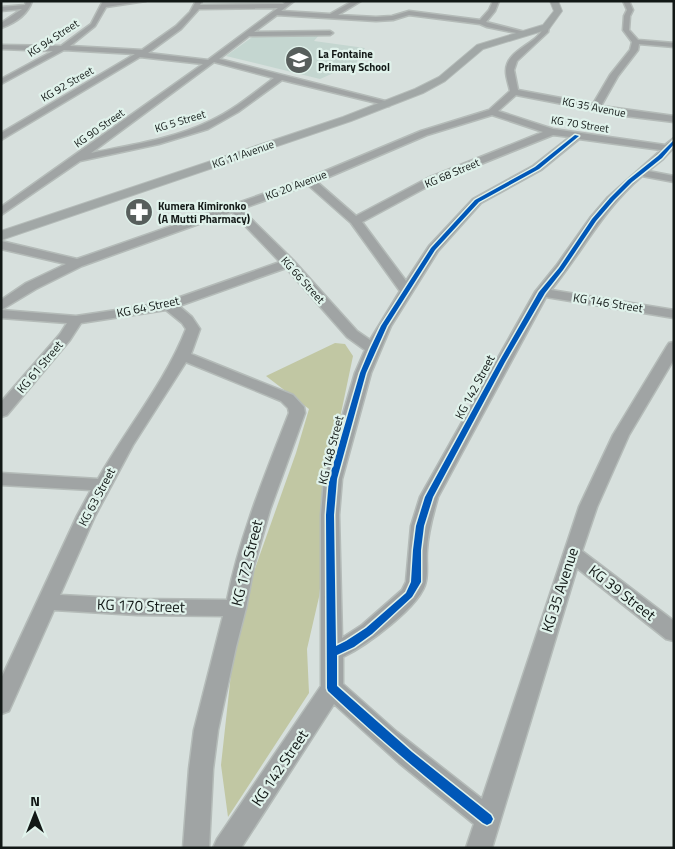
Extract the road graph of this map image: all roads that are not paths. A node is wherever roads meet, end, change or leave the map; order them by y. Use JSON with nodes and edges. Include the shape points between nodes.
{"nodes":[{"id":1,"x":143,"y":1,"type":"edge"},
{"id":2,"x":241,"y":1,"type":"edge"},
{"id":3,"x":291,"y":1,"type":"edge"},
{"id":4,"x":358,"y":1,"type":"edge"},
{"id":5,"x":496,"y":1,"type":"edge"},
{"id":6,"x":554,"y":1,"type":"edge"},
{"id":7,"x":626,"y":1,"type":"edge"},
{"id":8,"x":105,"y":3,"type":"edge"},
{"id":9,"x":28,"y":4,"type":"edge"},
{"id":10,"x":198,"y":4,"type":"edge"},
{"id":11,"x":285,"y":6,"type":"junction"},
{"id":12,"x":250,"y":7,"type":"junction"},
{"id":13,"x":420,"y":7,"type":"dead end"},
{"id":14,"x":1,"y":9,"type":"edge"},
{"id":15,"x":409,"y":13,"type":"junction"},
{"id":16,"x":276,"y":14,"type":"junction"},
{"id":17,"x":334,"y":15,"type":"junction"},
{"id":18,"x":482,"y":22,"type":"junction"},
{"id":19,"x":1,"y":26,"type":"edge"},
{"id":20,"x":546,"y":27,"type":"junction"},
{"id":21,"x":330,"y":33,"type":"dead end"},
{"id":22,"x":526,"y":33,"type":"junction"},
{"id":23,"x":249,"y":34,"type":"junction"},
{"id":24,"x":636,"y":42,"type":"junction"},
{"id":25,"x":1,"y":46,"type":"edge"},
{"id":26,"x":674,"y":46,"type":"edge"},
{"id":27,"x":60,"y":48,"type":"junction"},
{"id":28,"x":143,"y":54,"type":"junction"},
{"id":29,"x":211,"y":61,"type":"junction"},
{"id":30,"x":282,"y":76,"type":"junction"},
{"id":31,"x":1,"y":82,"type":"edge"},
{"id":32,"x":514,"y":92,"type":"junction"},
{"id":33,"x":386,"y":104,"type":"junction"},
{"id":34,"x":596,"y":107,"type":"junction"},
{"id":35,"x":492,"y":112,"type":"junction"},
{"id":36,"x":674,"y":119,"type":"edge"},
{"id":37,"x":552,"y":132,"type":"junction"},
{"id":38,"x":577,"y":136,"type":"junction"},
{"id":39,"x":1,"y":137,"type":"edge"},
{"id":40,"x":670,"y":144,"type":"edge"},
{"id":41,"x":72,"y":160,"type":"junction"},
{"id":42,"x":641,"y":173,"type":"junction"},
{"id":43,"x":674,"y":179,"type":"edge"},
{"id":44,"x":310,"y":181,"type":"junction"},
{"id":45,"x":234,"y":208,"type":"junction"},
{"id":46,"x":1,"y":212,"type":"edge"},
{"id":47,"x":355,"y":221,"type":"junction"},
{"id":48,"x":2,"y":237,"type":"edge"},
{"id":49,"x":78,"y":263,"type":"junction"},
{"id":50,"x":289,"y":263,"type":"junction"},
{"id":51,"x":407,"y":291,"type":"junction"},
{"id":52,"x":542,"y":292,"type":"junction"},
{"id":53,"x":169,"y":305,"type":"junction"},
{"id":54,"x":1,"y":306,"type":"edge"},
{"id":55,"x":1,"y":314,"type":"edge"},
{"id":56,"x":674,"y":314,"type":"edge"},
{"id":57,"x":76,"y":320,"type":"junction"},
{"id":58,"x":674,"y":346,"type":"edge"},
{"id":59,"x":372,"y":349,"type":"junction"},
{"id":60,"x":183,"y":356,"type":"junction"},
{"id":61,"x":1,"y":412,"type":"edge"},
{"id":62,"x":1,"y":479,"type":"edge"},
{"id":63,"x":103,"y":485,"type":"junction"},
{"id":64,"x":572,"y":553,"type":"junction"},
{"id":65,"x":46,"y":602,"type":"junction"},
{"id":66,"x":236,"y":608,"type":"junction"},
{"id":67,"x":674,"y":633,"type":"edge"},
{"id":68,"x":331,"y":653,"type":"junction"},
{"id":69,"x":332,"y":688,"type":"junction"},
{"id":70,"x":1,"y":704,"type":"edge"},
{"id":71,"x":486,"y":819,"type":"junction"},
{"id":72,"x":196,"y":848,"type":"edge"},
{"id":73,"x":226,"y":848,"type":"edge"},
{"id":74,"x":479,"y":848,"type":"edge"}],
"edges":[{"from":1,"to":8,"type":"street"},
{"from":2,"to":12,"type":"street"},
{"from":3,"to":11,"type":"street","name":"KG 90 Street"},
{"from":4,"to":17,"type":"street"},
{"from":5,"to":18,"type":"street"},
{"from":6,"to":20,"type":"main road","via":[[558,11]]},
{"from":7,"to":24,"type":"street","via":[[630,10],[626,30]]},
{"from":8,"to":27,"type":"street","name":"KG 94 Street","via":[[88,30]]},
{"from":9,"to":14,"type":"street"},
{"from":9,"to":19,"type":"street"},
{"from":10,"to":12,"type":"street"},
{"from":10,"to":28,"type":"street","via":[[174,32]]},
{"from":11,"to":12,"type":"street"},
{"from":11,"to":16,"type":"street","name":"KG 90 Street"},
{"from":13,"to":15,"type":"street"},
{"from":15,"to":17,"type":"street","via":[[376,19]]},
{"from":15,"to":18,"type":"street"},
{"from":16,"to":17,"type":"street"},
{"from":16,"to":23,"type":"street","name":"KG 90 Street"},
{"from":18,"to":22,"type":"street"},
{"from":20,"to":22,"type":"main road"},
{"from":20,"to":32,"type":"street","via":[[546,31],[511,63]]},
{"from":21,"to":23,"type":"street"},
{"from":22,"to":33,"type":"main road","name":"KG 11 Avenue","via":[[475,50],[442,79]]},
{"from":23,"to":29,"type":"street","name":"KG 90 Street"},
{"from":24,"to":26,"type":"street"},
{"from":24,"to":34,"type":"street"},
{"from":25,"to":27,"type":"street"},
{"from":27,"to":28,"type":"street"},
{"from":27,"to":31,"type":"street","name":"KG 94 Street"},
{"from":28,"to":29,"type":"street"},
{"from":28,"to":39,"type":"street","name":"KG 92 Street"},
{"from":29,"to":30,"type":"street"},
{"from":29,"to":41,"type":"street","name":"KG 90 Street"},
{"from":30,"to":33,"type":"street"},
{"from":30,"to":41,"type":"street","name":"KG 5 Street","via":[[204,127]]},
{"from":32,"to":34,"type":"street","name":"KG 35 Avenue"},
{"from":32,"to":35,"type":"street","name":"KG 20 Avenue"},
{"from":33,"to":48,"type":"main road","name":"KG 11 Avenue"},
{"from":34,"to":36,"type":"street","name":"KG 35 Avenue"},
{"from":35,"to":37,"type":"street","name":"KG 70 Street"},
{"from":35,"to":44,"type":"street","name":"KG 20 Avenue","via":[[401,142]]},
{"from":37,"to":38,"type":"street","name":"KG 70 Street"},
{"from":37,"to":47,"type":"street","name":"KG 68 Street","via":[[432,180]]},
{"from":38,"to":40,"type":"street","name":"KG 70 Street"},
{"from":38,"to":51,"type":"street","name":"KG 148 Street","via":[[537,168],[477,201],[433,249]]},
{"from":40,"to":42,"type":"street","name":"KG 142 Street"},
{"from":41,"to":46,"type":"street","name":"KG 90 Street"},
{"from":42,"to":43,"type":"street"},
{"from":42,"to":52,"type":"street","name":"KG 142 Street","via":[[594,220]]},
{"from":44,"to":45,"type":"street","name":"KG 20 Avenue"},
{"from":44,"to":47,"type":"street"},
{"from":45,"to":49,"type":"street","name":"KG 20 Avenue"},
{"from":45,"to":50,"type":"street","name":"KG 66 Street"},
{"from":47,"to":51,"type":"street"},
{"from":48,"to":49,"type":"street"},
{"from":49,"to":54,"type":"street","name":"KG 20 Avenue"},
{"from":50,"to":53,"type":"street","name":"KG 64 Street"},
{"from":50,"to":59,"type":"street","name":"KG 66 Street","via":[[352,334]]},
{"from":51,"to":59,"type":"street","name":"KG 148 Street"},
{"from":52,"to":56,"type":"street","name":"KG 146 Street"},
{"from":52,"to":68,"type":"street","name":"KG 142 Street","via":[[429,498],[420,526],[416,582],[409,595],[369,631]]},
{"from":53,"to":57,"type":"street","name":"KG 64 Street"},
{"from":53,"to":60,"type":"street","name":"KG 63 Street","via":[[187,320],[192,329]]},
{"from":55,"to":57,"type":"street","name":"KG 64 Street"},
{"from":57,"to":61,"type":"street","name":"KG 61 Street"},
{"from":58,"to":64,"type":"street","name":"KG 35 Avenue","via":[[622,435],[588,507]]},
{"from":59,"to":68,"type":"street","name":"KG 148 Street","via":[[333,479],[330,515]]},
{"from":60,"to":63,"type":"street","name":"KG 63 Street"},
{"from":60,"to":66,"type":"street","name":"KG 172 Street","via":[[288,398],[296,407],[297,413],[244,566]]},
{"from":62,"to":63,"type":"street"},
{"from":63,"to":65,"type":"street","name":"KG 63 Street"},
{"from":64,"to":67,"type":"street","name":"KG 39 Street"},
{"from":64,"to":71,"type":"street","name":"KG 35 Avenue"},
{"from":65,"to":66,"type":"street","name":"KG 170 Street"},
{"from":65,"to":70,"type":"street","name":"KG 63 Street"},
{"from":66,"to":72,"type":"street","name":"KG 172 Street","via":[[206,730]]},
{"from":68,"to":69,"type":"street","name":"KG 148 Street"},
{"from":69,"to":71,"type":"street","via":[[422,769]]},
{"from":69,"to":73,"type":"street","name":"KG 142 Street"},
{"from":71,"to":74,"type":"street","name":"KG 35 Avenue"}]}
